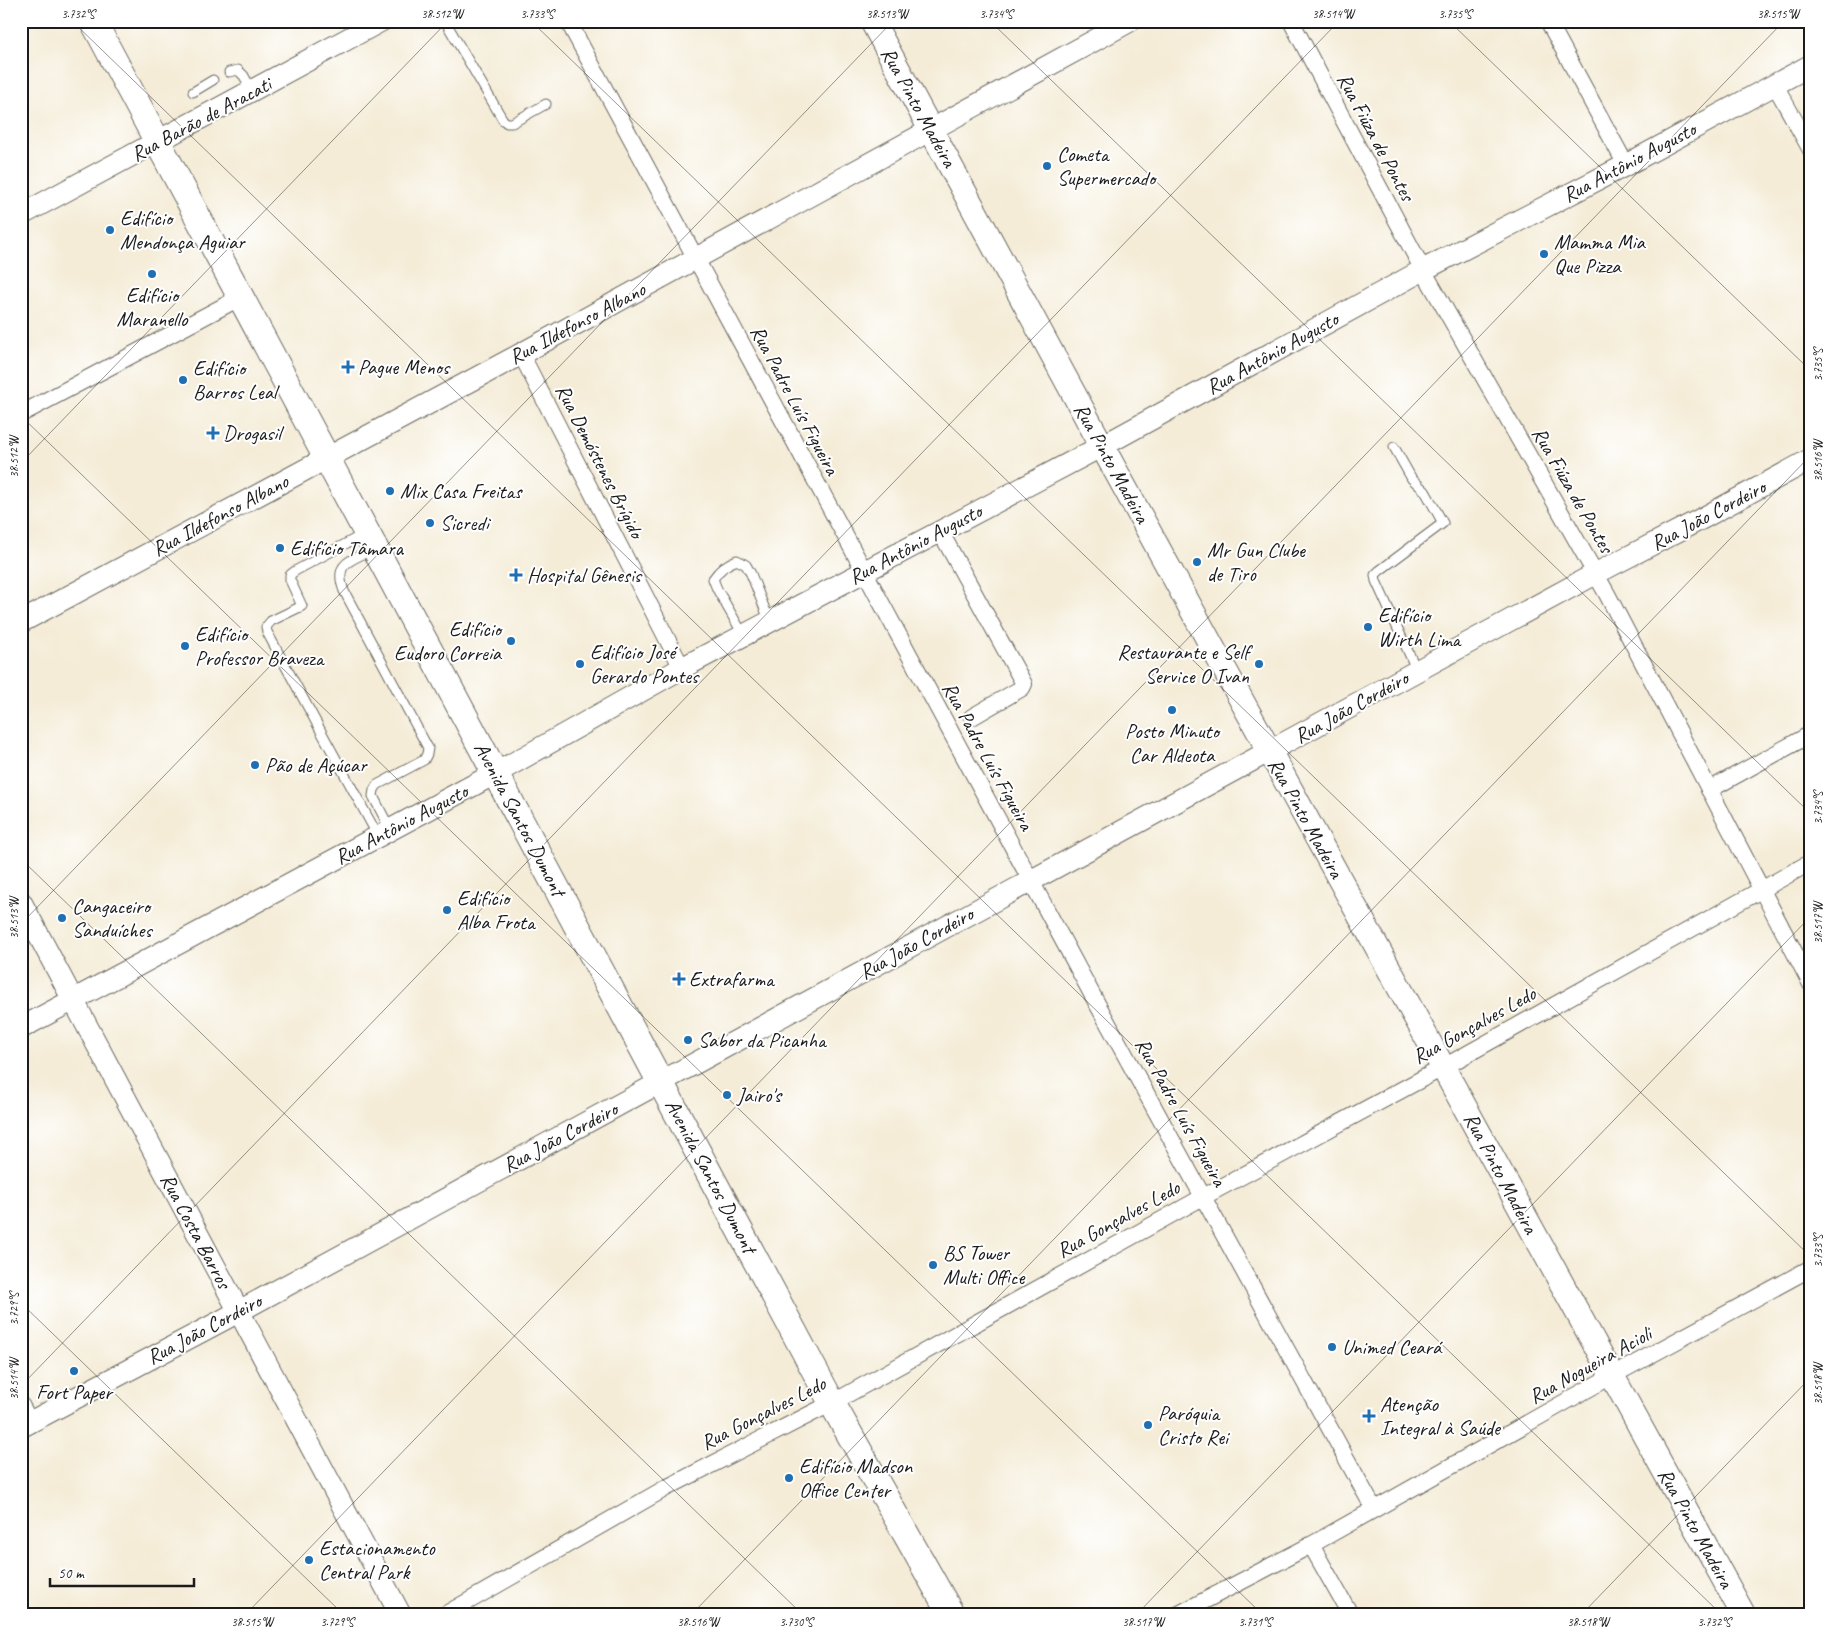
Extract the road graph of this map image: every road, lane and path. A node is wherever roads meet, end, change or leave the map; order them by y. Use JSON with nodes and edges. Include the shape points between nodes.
{"nodes":[{"id":1,"x":93,"y":21,"type":"edge"},
{"id":2,"x":381,"y":21,"type":"edge"},
{"id":3,"x":445,"y":21,"type":"edge"},
{"id":4,"x":568,"y":21,"type":"edge"},
{"id":5,"x":872,"y":21,"type":"edge"},
{"id":6,"x":1130,"y":21,"type":"edge"},
{"id":7,"x":1291,"y":21,"type":"edge"},
{"id":8,"x":1548,"y":21,"type":"edge"},
{"id":9,"x":1811,"y":65,"type":"edge"},
{"id":10,"x":229,"y":72,"type":"dead end"},
{"id":11,"x":213,"y":80,"type":"dead end"},
{"id":12,"x":1775,"y":85,"type":"junction"},
{"id":13,"x":252,"y":91,"type":"junction"},
{"id":14,"x":193,"y":92,"type":"dead end"},
{"id":15,"x":546,"y":104,"type":"dead end"},
{"id":16,"x":932,"y":129,"type":"junction"},
{"id":17,"x":158,"y":142,"type":"junction"},
{"id":18,"x":1811,"y":150,"type":"edge"},
{"id":19,"x":1626,"y":165,"type":"junction"},
{"id":20,"x":21,"y":216,"type":"edge"},
{"id":21,"x":696,"y":259,"type":"junction"},
{"id":22,"x":1423,"y":270,"type":"junction"},
{"id":23,"x":241,"y":297,"type":"junction"},
{"id":24,"x":521,"y":354,"type":"junction"},
{"id":25,"x":21,"y":414,"type":"edge"},
{"id":26,"x":1102,"y":446,"type":"junction"},
{"id":27,"x":1394,"y":446,"type":"dead end"},
{"id":28,"x":326,"y":458,"type":"junction"},
{"id":29,"x":1811,"y":459,"type":"edge"},
{"id":30,"x":940,"y":531,"type":"junction"},
{"id":31,"x":370,"y":540,"type":"junction"},
{"id":32,"x":863,"y":572,"type":"junction"},
{"id":33,"x":1595,"y":574,"type":"junction"},
{"id":34,"x":21,"y":622,"type":"edge"},
{"id":35,"x":770,"y":622,"type":"junction"},
{"id":36,"x":744,"y":636,"type":"junction"},
{"id":37,"x":682,"y":668,"type":"junction"},
{"id":38,"x":1417,"y":671,"type":"junction"},
{"id":39,"x":972,"y":717,"type":"dead end"},
{"id":40,"x":1811,"y":734,"type":"edge"},
{"id":41,"x":1270,"y":751,"type":"junction"},
{"id":42,"x":496,"y":773,"type":"junction"},
{"id":43,"x":1709,"y":790,"type":"junction"},
{"id":44,"x":384,"y":833,"type":"junction"},
{"id":45,"x":1811,"y":862,"type":"edge"},
{"id":46,"x":1031,"y":880,"type":"junction"},
{"id":47,"x":1762,"y":890,"type":"junction"},
{"id":48,"x":21,"y":902,"type":"edge"},
{"id":49,"x":1811,"y":984,"type":"edge"},
{"id":50,"x":74,"y":1000,"type":"junction"},
{"id":51,"x":21,"y":1028,"type":"edge"},
{"id":52,"x":1444,"y":1067,"type":"junction"},
{"id":53,"x":661,"y":1082,"type":"junction"},
{"id":54,"x":1203,"y":1197,"type":"junction"},
{"id":55,"x":1811,"y":1268,"type":"edge"},
{"id":56,"x":239,"y":1311,"type":"junction"},
{"id":57,"x":1612,"y":1376,"type":"junction"},
{"id":58,"x":832,"y":1403,"type":"junction"},
{"id":59,"x":24,"y":1418,"type":"edge"},
{"id":60,"x":1374,"y":1510,"type":"junction"},
{"id":61,"x":1311,"y":1545,"type":"junction"},
{"id":62,"x":1204,"y":1608,"type":"edge"},
{"id":63,"x":400,"y":1614,"type":"edge"},
{"id":64,"x":446,"y":1614,"type":"edge"},
{"id":65,"x":951,"y":1614,"type":"edge"},
{"id":66,"x":1179,"y":1614,"type":"edge"},
{"id":67,"x":1350,"y":1614,"type":"edge"},
{"id":68,"x":1743,"y":1614,"type":"edge"}],
"edges":[{"from":1,"to":17,"type":"main road","name":"Avenida Santos Dumont"},
{"from":2,"to":13,"type":"street","name":"Rua Barão de Aracati"},
{"from":3,"to":15,"type":"lane","via":[[503,120],[512,123]]},
{"from":4,"to":21,"type":"street","name":"Rua Padre Luís Figueira"},
{"from":5,"to":16,"type":"main road","name":"Rua Pinto Madeira"},
{"from":6,"to":16,"type":"street","name":"Rua Ildefonso Albano"},
{"from":7,"to":22,"type":"street","name":"Rua Fiúza de Pontes"},
{"from":8,"to":19,"type":"street"},
{"from":9,"to":12,"type":"street","name":"Rua Antônio Augusto"},
{"from":10,"to":13,"type":"lane","via":[[238,70]]},
{"from":11,"to":14,"type":"lane"},
{"from":12,"to":18,"type":"street"},
{"from":12,"to":19,"type":"street","name":"Rua Antônio Augusto"},
{"from":13,"to":17,"type":"street","name":"Rua Barão de Aracati"},
{"from":16,"to":21,"type":"street","name":"Rua Ildefonso Albano"},
{"from":16,"to":26,"type":"main road","name":"Rua Pinto Madeira"},
{"from":17,"to":20,"type":"street","name":"Rua Barão de Aracati"},
{"from":17,"to":23,"type":"main road","name":"Avenida Santos Dumont"},
{"from":19,"to":22,"type":"street","name":"Rua Antônio Augusto"},
{"from":21,"to":24,"type":"street","name":"Rua Ildefonso Albano"},
{"from":21,"to":32,"type":"street","name":"Rua Padre Luís Figueira"},
{"from":22,"to":26,"type":"street","name":"Rua Antônio Augusto"},
{"from":22,"to":33,"type":"street","name":"Rua Fiúza de Pontes"},
{"from":23,"to":25,"type":"street"},
{"from":23,"to":28,"type":"main road","name":"Avenida Santos Dumont"},
{"from":24,"to":28,"type":"street","name":"Rua Ildefonso Albano"},
{"from":24,"to":37,"type":"street","name":"Rua Demóstenes Brígido"},
{"from":26,"to":30,"type":"street","name":"Rua Antônio Augusto"},
{"from":26,"to":41,"type":"main road","name":"Rua Pinto Madeira"},
{"from":27,"to":38,"type":"lane","via":[[1412,479],[1425,491],[1443,523],[1376,575]]},
{"from":28,"to":31,"type":"main road","name":"Avenida Santos Dumont"},
{"from":28,"to":34,"type":"street","name":"Rua Ildefonso Albano"},
{"from":29,"to":33,"type":"street","name":"Rua João Cordeiro"},
{"from":30,"to":32,"type":"street","name":"Rua Antônio Augusto"},
{"from":30,"to":39,"type":"street","via":[[1024,684]]},
{"from":31,"to":42,"type":"main road","name":"Avenida Santos Dumont"},
{"from":31,"to":44,"type":"lane","via":[[342,568],[340,580],[428,748],[424,760],[377,785],[374,790]]},
{"from":31,"to":44,"type":"lane","via":[[290,575],[302,606],[271,621],[266,627]]},
{"from":32,"to":35,"type":"street","name":"Rua Antônio Augusto"},
{"from":32,"to":46,"type":"street","name":"Rua Padre Luís Figueira"},
{"from":33,"to":38,"type":"street","name":"Rua João Cordeiro"},
{"from":33,"to":43,"type":"street","name":"Rua Fiúza de Pontes"},
{"from":35,"to":36,"type":"street","name":"Rua Antônio Augusto"},
{"from":35,"to":36,"type":"lane","via":[[746,565],[737,560],[728,564],[713,579]]},
{"from":36,"to":37,"type":"street","name":"Rua Antônio Augusto"},
{"from":37,"to":42,"type":"street","name":"Rua Antônio Augusto"},
{"from":38,"to":41,"type":"street","name":"Rua João Cordeiro"},
{"from":40,"to":43,"type":"street"},
{"from":41,"to":46,"type":"street","name":"Rua João Cordeiro"},
{"from":41,"to":52,"type":"main road","name":"Rua Pinto Madeira"},
{"from":42,"to":44,"type":"street","name":"Rua Antônio Augusto"},
{"from":42,"to":53,"type":"main road","name":"Avenida Santos Dumont"},
{"from":43,"to":47,"type":"street","name":"Rua Fiúza de Pontes"},
{"from":44,"to":50,"type":"street","name":"Rua Antônio Augusto"},
{"from":45,"to":47,"type":"street","name":"Rua Gonçalves Ledo"},
{"from":46,"to":53,"type":"street","name":"Rua João Cordeiro"},
{"from":46,"to":54,"type":"street","name":"Rua Padre Luís Figueira"},
{"from":47,"to":49,"type":"street","name":"Rua Fiúza de Pontes"},
{"from":47,"to":52,"type":"street","name":"Rua Gonçalves Ledo"},
{"from":48,"to":50,"type":"street","name":"Rua Costa Barros"},
{"from":50,"to":51,"type":"street","name":"Rua Antônio Augusto"},
{"from":50,"to":56,"type":"street","name":"Rua Costa Barros"},
{"from":52,"to":54,"type":"street","name":"Rua Gonçalves Ledo"},
{"from":52,"to":57,"type":"main road","name":"Rua Pinto Madeira"},
{"from":53,"to":56,"type":"street","name":"Rua João Cordeiro"},
{"from":53,"to":58,"type":"main road","name":"Avenida Santos Dumont"},
{"from":54,"to":58,"type":"street","name":"Rua Gonçalves Ledo"},
{"from":54,"to":60,"type":"street","name":"Rua Padre Luís Figueira"},
{"from":55,"to":57,"type":"street","name":"Rua Nogueira Acioli"},
{"from":56,"to":59,"type":"street","name":"Rua João Cordeiro"},
{"from":56,"to":63,"type":"street","name":"Rua Costa Barros"},
{"from":57,"to":60,"type":"street","name":"Rua Nogueira Acioli"},
{"from":57,"to":68,"type":"main road","name":"Rua Pinto Madeira"},
{"from":58,"to":64,"type":"street","name":"Rua Gonçalves Ledo","via":[[697,1471]]},
{"from":58,"to":65,"type":"main road","name":"Avenida Santos Dumont"},
{"from":60,"to":61,"type":"street","name":"Rua Nogueira Acioli"},
{"from":61,"to":62,"type":"street","name":"Rua Nogueira Acioli"},
{"from":61,"to":67,"type":"street"},
{"from":62,"to":66,"type":"street","name":"Rua Nogueira Acioli"}]}
